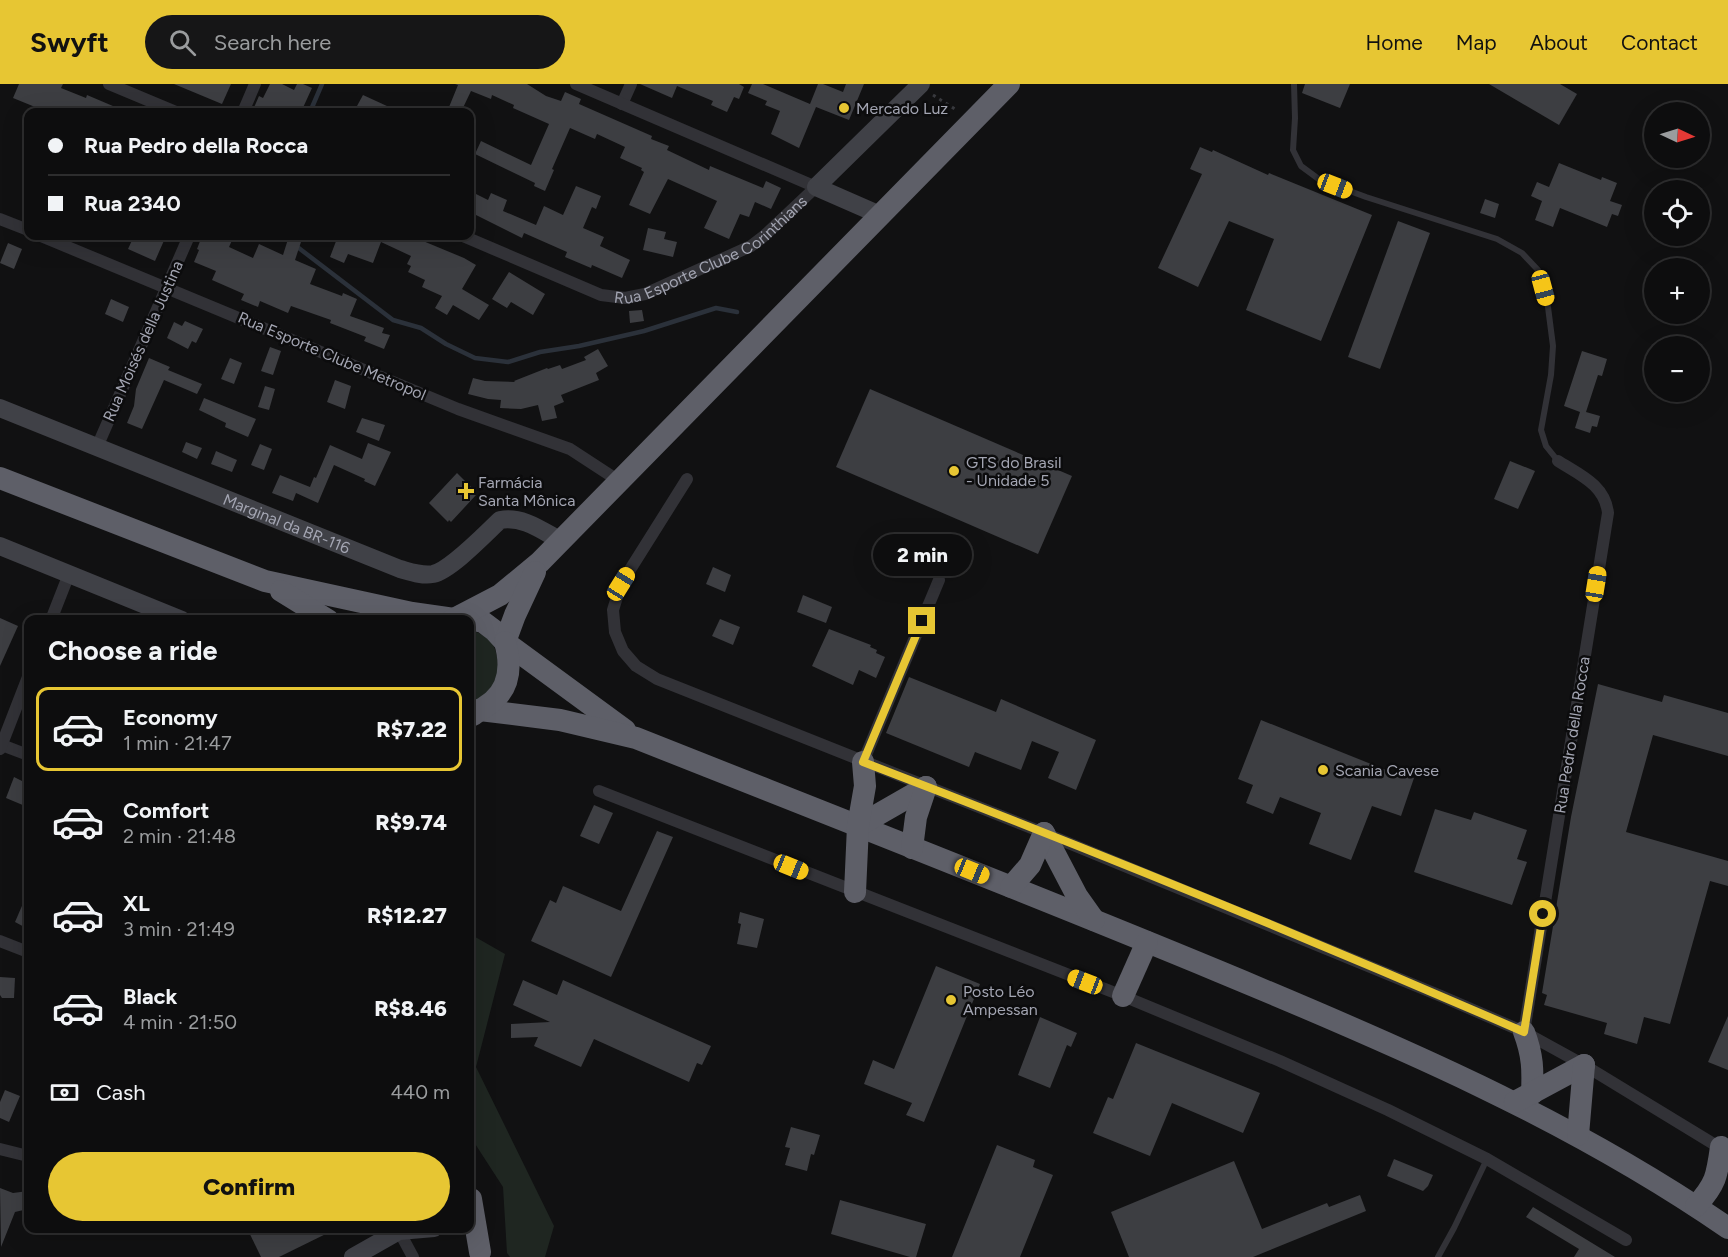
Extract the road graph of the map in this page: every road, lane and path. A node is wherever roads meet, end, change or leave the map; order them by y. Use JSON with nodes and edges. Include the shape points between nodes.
{"nodes":[{"id":1,"x":110,"y":84,"type":"edge"},
{"id":2,"x":255,"y":84,"type":"edge"},
{"id":3,"x":576,"y":84,"type":"edge"},
{"id":4,"x":631,"y":84,"type":"edge"},
{"id":5,"x":1009,"y":84,"type":"edge"},
{"id":6,"x":1294,"y":84,"type":"edge"},
{"id":7,"x":920,"y":85,"type":"edge"},
{"id":8,"x":622,"y":104,"type":"junction"},
{"id":9,"x":167,"y":108,"type":"edge"},
{"id":10,"x":245,"y":108,"type":"edge"},
{"id":11,"x":974,"y":120,"type":"junction"},
{"id":12,"x":816,"y":187,"type":"junction"},
{"id":13,"x":880,"y":215,"type":"junction"},
{"id":14,"x":0,"y":219,"type":"edge"},
{"id":15,"x":24,"y":228,"type":"edge"},
{"id":16,"x":51,"y":240,"type":"edge"},
{"id":17,"x":187,"y":240,"type":"edge"},
{"id":18,"x":472,"y":240,"type":"edge"},
{"id":19,"x":166,"y":288,"type":"junction"},
{"id":20,"x":0,"y":408,"type":"edge"},
{"id":21,"x":97,"y":447,"type":"junction"},
{"id":22,"x":1558,"y":461,"type":"joint"},
{"id":23,"x":0,"y":478,"type":"edge"},
{"id":24,"x":687,"y":479,"type":"dead end"},
{"id":25,"x":619,"y":482,"type":"junction"},
{"id":26,"x":561,"y":541,"type":"junction"},
{"id":27,"x":0,"y":546,"type":"edge"},
{"id":28,"x":540,"y":562,"type":"junction"},
{"id":29,"x":69,"y":574,"type":"junction"},
{"id":30,"x":939,"y":580,"type":"dead end"},
{"id":31,"x":265,"y":581,"type":"junction"},
{"id":32,"x":53,"y":615,"type":"edge"},
{"id":33,"x":170,"y":615,"type":"edge"},
{"id":34,"x":320,"y":615,"type":"edge"},
{"id":35,"x":426,"y":615,"type":"edge"},
{"id":36,"x":461,"y":615,"type":"edge"},
{"id":37,"x":474,"y":620,"type":"edge"},
{"id":38,"x":505,"y":642,"type":"junction"},
{"id":39,"x":24,"y":687,"type":"edge"},
{"id":40,"x":474,"y":712,"type":"edge"},
{"id":41,"x":474,"y":713,"type":"edge"},
{"id":42,"x":636,"y":738,"type":"junction"},
{"id":43,"x":1,"y":747,"type":"edge"},
{"id":44,"x":24,"y":754,"type":"edge"},
{"id":45,"x":863,"y":762,"type":"junction"},
{"id":46,"x":926,"y":787,"type":"junction"},
{"id":47,"x":599,"y":791,"type":"dead end"},
{"id":48,"x":858,"y":826,"type":"junction"},
{"id":49,"x":1044,"y":833,"type":"junction"},
{"id":50,"x":912,"y":848,"type":"junction"},
{"id":51,"x":1011,"y":887,"type":"junction"},
{"id":52,"x":855,"y":892,"type":"junction"},
{"id":53,"x":1094,"y":920,"type":"junction"},
{"id":54,"x":0,"y":940,"type":"edge"},
{"id":55,"x":1147,"y":942,"type":"junction"},
{"id":56,"x":24,"y":950,"type":"edge"},
{"id":57,"x":1122,"y":996,"type":"junction"},
{"id":58,"x":1524,"y":1032,"type":"junction"},
{"id":59,"x":1584,"y":1065,"type":"junction"},
{"id":60,"x":1523,"y":1098,"type":"junction"},
{"id":61,"x":1578,"y":1135,"type":"junction"},
{"id":62,"x":0,"y":1149,"type":"edge"},
{"id":63,"x":1724,"y":1151,"type":"edge"},
{"id":64,"x":24,"y":1155,"type":"edge"},
{"id":65,"x":1486,"y":1159,"type":"junction"},
{"id":66,"x":1696,"y":1206,"type":"junction"},
{"id":67,"x":474,"y":1218,"type":"edge"},
{"id":68,"x":1728,"y":1228,"type":"edge"},
{"id":69,"x":393,"y":1233,"type":"edge"},
{"id":70,"x":400,"y":1233,"type":"edge"},
{"id":71,"x":470,"y":1233,"type":"edge"},
{"id":72,"x":1626,"y":1240,"type":"dead end"},
{"id":73,"x":481,"y":1254,"type":"edge"},
{"id":74,"x":353,"y":1257,"type":"edge"},
{"id":75,"x":413,"y":1257,"type":"edge"},
{"id":76,"x":1438,"y":1257,"type":"edge"}],
"edges":[{"from":1,"to":9,"type":"street"},
{"from":2,"to":10,"type":"street"},
{"from":3,"to":8,"type":"street"},
{"from":4,"to":8,"type":"street"},
{"from":5,"to":11,"type":"highway"},
{"from":6,"to":22,"type":"lane","via":[[1293,150],[1301,166],[1320,180],[1497,239],[1522,253],[1538,270],[1553,346],[1541,430],[1546,446]]},
{"from":7,"to":11,"type":"path"},
{"from":7,"to":12,"type":"street","name":"Rua Esporte Clube Corinthians"},
{"from":8,"to":12,"type":"street"},
{"from":11,"to":13,"type":"highway"},
{"from":12,"to":13,"type":"street"},
{"from":12,"to":18,"type":"street","name":"Rua Esporte Clube Corinthians","via":[[751,246],[645,294],[625,298],[602,295]]},
{"from":13,"to":25,"type":"highway"},
{"from":14,"to":15,"type":"street"},
{"from":16,"to":19,"type":"street","name":"Rua Esporte Clube Metropol"},
{"from":17,"to":19,"type":"street","name":"Rua Moisés della Justina"},
{"from":19,"to":21,"type":"street","name":"Rua Moisés della Justina"},
{"from":19,"to":25,"type":"street","name":"Rua Esporte Clube Metropol","via":[[458,409],[570,449]]},
{"from":20,"to":21,"type":"street","name":"Marginal da BR-116"},
{"from":21,"to":26,"type":"street","name":"Marginal da BR-116","via":[[419,574],[445,569],[500,520],[525,521]]},
{"from":22,"to":58,"type":"street","name":"Rua Pedro della Rocca","via":[[1594,484],[1608,513]]},
{"from":23,"to":31,"type":"highway"},
{"from":24,"to":45,"type":"street","via":[[621,584],[613,610],[615,632],[623,651],[636,666],[657,679]]},
{"from":25,"to":26,"type":"highway"},
{"from":26,"to":28,"type":"highway"},
{"from":27,"to":29,"type":"street"},
{"from":28,"to":36,"type":"highway","via":[[500,595]]},
{"from":28,"to":38,"type":"highway"},
{"from":29,"to":32,"type":"street"},
{"from":29,"to":33,"type":"street"},
{"from":30,"to":45,"type":"street"},
{"from":31,"to":34,"type":"highway"},
{"from":31,"to":35,"type":"highway"},
{"from":37,"to":38,"type":"highway","via":[[495,630]]},
{"from":38,"to":40,"type":"highway","via":[[510,657],[504,688],[494,701]]},
{"from":38,"to":42,"type":"highway"},
{"from":39,"to":43,"type":"street"},
{"from":41,"to":42,"type":"highway","via":[[560,720]]},
{"from":42,"to":48,"type":"highway"},
{"from":43,"to":44,"type":"street"},
{"from":45,"to":46,"type":"street"},
{"from":45,"to":48,"type":"highway","via":[[865,786]]},
{"from":46,"to":48,"type":"highway"},
{"from":46,"to":49,"type":"street"},
{"from":46,"to":50,"type":"highway"},
{"from":47,"to":52,"type":"street"},
{"from":48,"to":50,"type":"highway"},
{"from":48,"to":52,"type":"highway"},
{"from":49,"to":51,"type":"highway","via":[[1030,865]]},
{"from":49,"to":53,"type":"highway"},
{"from":49,"to":58,"type":"street"},
{"from":50,"to":51,"type":"highway"},
{"from":51,"to":53,"type":"highway"},
{"from":52,"to":57,"type":"street"},
{"from":53,"to":55,"type":"highway"},
{"from":54,"to":56,"type":"street"},
{"from":55,"to":57,"type":"highway"},
{"from":55,"to":60,"type":"highway"},
{"from":57,"to":65,"type":"street","via":[[1280,1061]]},
{"from":58,"to":59,"type":"street"},
{"from":58,"to":60,"type":"highway","via":[[1533,1065]]},
{"from":59,"to":60,"type":"highway"},
{"from":59,"to":61,"type":"highway"},
{"from":59,"to":63,"type":"street"},
{"from":60,"to":61,"type":"highway"},
{"from":61,"to":66,"type":"highway"},
{"from":62,"to":64,"type":"street"},
{"from":63,"to":66,"type":"highway","via":[[1710,1190]]},
{"from":65,"to":72,"type":"street"},
{"from":65,"to":76,"type":"lane"},
{"from":66,"to":68,"type":"highway"},
{"from":67,"to":73,"type":"highway"},
{"from":69,"to":74,"type":"street"},
{"from":70,"to":75,"type":"street"},
{"from":71,"to":73,"type":"highway"}]}
